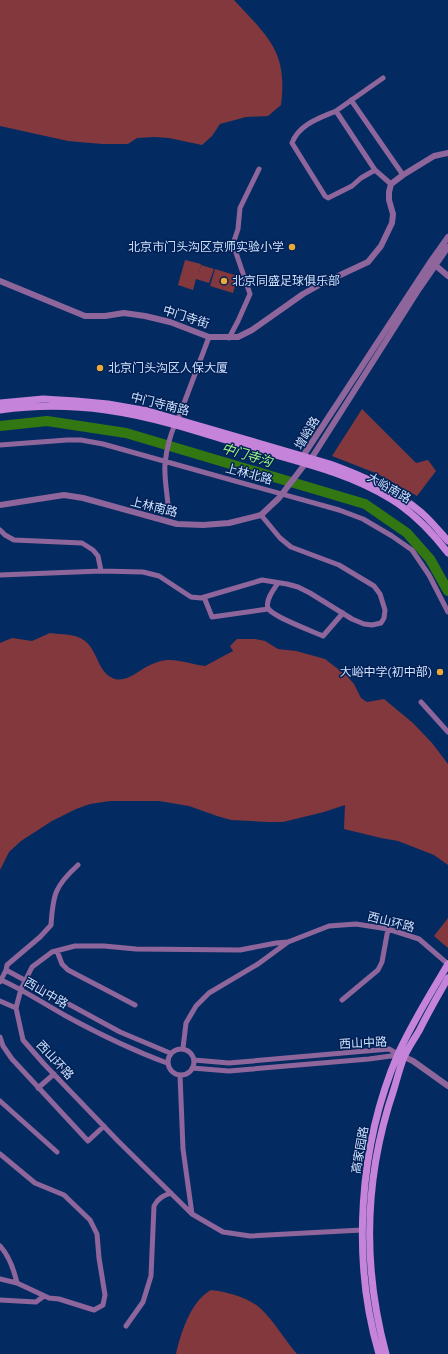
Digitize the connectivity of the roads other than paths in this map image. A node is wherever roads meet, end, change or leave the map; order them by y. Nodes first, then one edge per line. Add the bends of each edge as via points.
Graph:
1 (383, 78) dead end
2 (351, 100) junction
3 (336, 111) junction
4 (448, 153) edge
5 (259, 169) dead end
6 (374, 170) junction
7 (403, 175) junction
8 (391, 184) junction
9 (448, 237) edge
10 (448, 247) edge
11 (436, 265) junction
12 (448, 276) edge
13 (0, 281) edge
14 (209, 337) junction
15 (229, 338) junction
16 (0, 403) edge
17 (0, 410) edge
18 (176, 423) junction
19 (0, 445) edge
20 (311, 459) junction
21 (304, 460) junction
22 (166, 462) junction
23 (284, 493) junction
24 (0, 505) edge
25 (168, 505) dead end
26 (261, 515) junction
27 (0, 530) edge
28 (448, 541) edge
29 (448, 553) edge
30 (101, 572) junction
31 (0, 575) edge
32 (278, 583) junction
33 (204, 597) junction
34 (268, 609) junction
35 (448, 612) edge
36 (343, 613) junction
37 (421, 702) dead end
38 (448, 732) edge
39 (78, 864) dead end
40 (388, 929) junction
41 (288, 942) junction
42 (57, 951) junction
43 (448, 964) edge
44 (6, 970) junction
45 (448, 978) edge
46 (25, 980) junction
47 (1, 981) edge
48 (21, 989) junction
49 (342, 1000) dead end
50 (0, 1001) edge
51 (135, 1005) dead end
52 (16, 1008) junction
53 (0, 1037) edge
54 (183, 1048) junction
55 (170, 1053) junction
56 (401, 1056) junction
57 (194, 1060) junction
58 (167, 1063) junction
59 (192, 1068) junction
60 (54, 1074) junction
61 (180, 1075) junction
62 (448, 1086) edge
63 (38, 1088) junction
64 (0, 1102) edge
65 (104, 1126) junction
66 (57, 1152) dead end
67 (0, 1154) edge
68 (170, 1193) junction
69 (192, 1214) junction
70 (362, 1230) junction
71 (0, 1246) edge
72 (0, 1279) edge
73 (17, 1283) junction
74 (44, 1296) junction
75 (0, 1300) edge
76 (126, 1326) dead end
77 (379, 1354) edge
78 (386, 1354) edge

1 - 2 street
2 - 3 street
2 - 7 street
3 - 6 street
3 - 6 street via 303,127 292,143 325,196 328,198 352,186
4 - 7 street via 434,156
5 - 15 street via 240,208 238,229 233,244 250,294
6 - 8 street
7 - 8 street
8 - 15 street, 中门寺街 via 389,200 393,214 392,223 381,246 368,262 302,294 252,330 238,337
9 - 21 street, 增峪路
10 - 11 street, 增峪路
11 - 12 street
11 - 20 street, 增峪路
13 - 14 street, 中门寺街 via 85,316 124,313 145,316 170,322
14 - 15 street, 中门寺街
14 - 18 street
16 - 18 main road, 中门寺南路 via 44,399 108,404 135,408
17 - 18 main road, 中门寺南路 via 39,406 90,408
18 - 21 main road, 中门寺南路
18 - 22 street
19 - 22 street, 上林北路 via 81,440
20 - 21 main road, 中门寺南路
20 - 28 main road, 大峪南路 via 356,474 388,489 423,514
21 - 23 street, 上林南路 via 298,474
21 - 29 main road, 大峪南路 via 393,500 421,522
22 - 23 street, 上林北路
22 - 25 street
23 - 26 street, 上林南路
23 - 35 street, 上林北路 via 362,519 412,550 429,575
24 - 26 street, 上林南路 via 64,495 177,524 229,523
26 - 36 street via 291,547 339,565 374,586 380,594 385,610 381,623 372,625 364,624
27 - 30 street via 14,540 82,543 98,556
30 - 31 street
30 - 33 street via 143,572 159,576 191,597
32 - 33 street via 262,580
32 - 34 street via 269,596
32 - 36 street via 310,593
33 - 34 street via 212,617
34 - 36 street via 277,616 323,636
37 - 38 street
39 - 44 street via 58,887 52,905 51,925 7,965
40 - 41 street, 西山环路 via 356,924 329,926
40 - 43 street, 西山环路 via 419,940
40 - 49 street via 378,970
41 - 42 street, 西山环路 via 240,950 136,950 75,946
41 - 54 street via 258,964 209,993 196,1006 186,1023
42 - 46 street, 西山环路 via 32,967
42 - 51 street via 62,964 68,970
43 - 56 main road, 高家园路 via 424,1005
44 - 46 street, 西山中路
44 - 47 street
45 - 56 main road, 高家园路
46 - 48 street, 西山环路
46 - 55 street, 西山中路 via 120,1032
47 - 48 street, 西山中路
48 - 52 street, 西山环路
48 - 58 street, 西山中路 via 119,1043
50 - 52 street
52 - 60 street, 西山环路 via 23,1040
53 - 63 street via 2,1046 12,1060
54 - 55 street
54 - 57 street via 190,1052
55 - 58 street
56 - 57 street, 西山中路 via 389,1049 229,1063
56 - 59 street, 西山中路 via 229,1071
56 - 62 street via 413,1061
56 - 70 main road, 高家园路 via 380,1108 370,1149 364,1189
56 - 78 main road, 高家园路 via 381,1135 370,1202 370,1252 375,1305
57 - 59 street
58 - 61 street via 173,1073
59 - 61 street via 188,1073
60 - 63 street
60 - 65 street, 西山环路
61 - 69 street via 183,1149
63 - 65 street via 88,1141
64 - 66 street
65 - 68 street, 西山环路
67 - 74 street via 35,1183 64,1195 90,1220 97,1234 105,1295 103,1304 94,1310
68 - 69 street, 西山环路
68 - 76 street via 156,1200 154,1206 151,1276 143,1302
69 - 70 street, 西山环路 via 223,1232 250,1236
70 - 77 main road, 高家园路 via 364,1278
71 - 73 street via 14,1271
72 - 73 street
73 - 74 street
74 - 75 street via 36,1302

